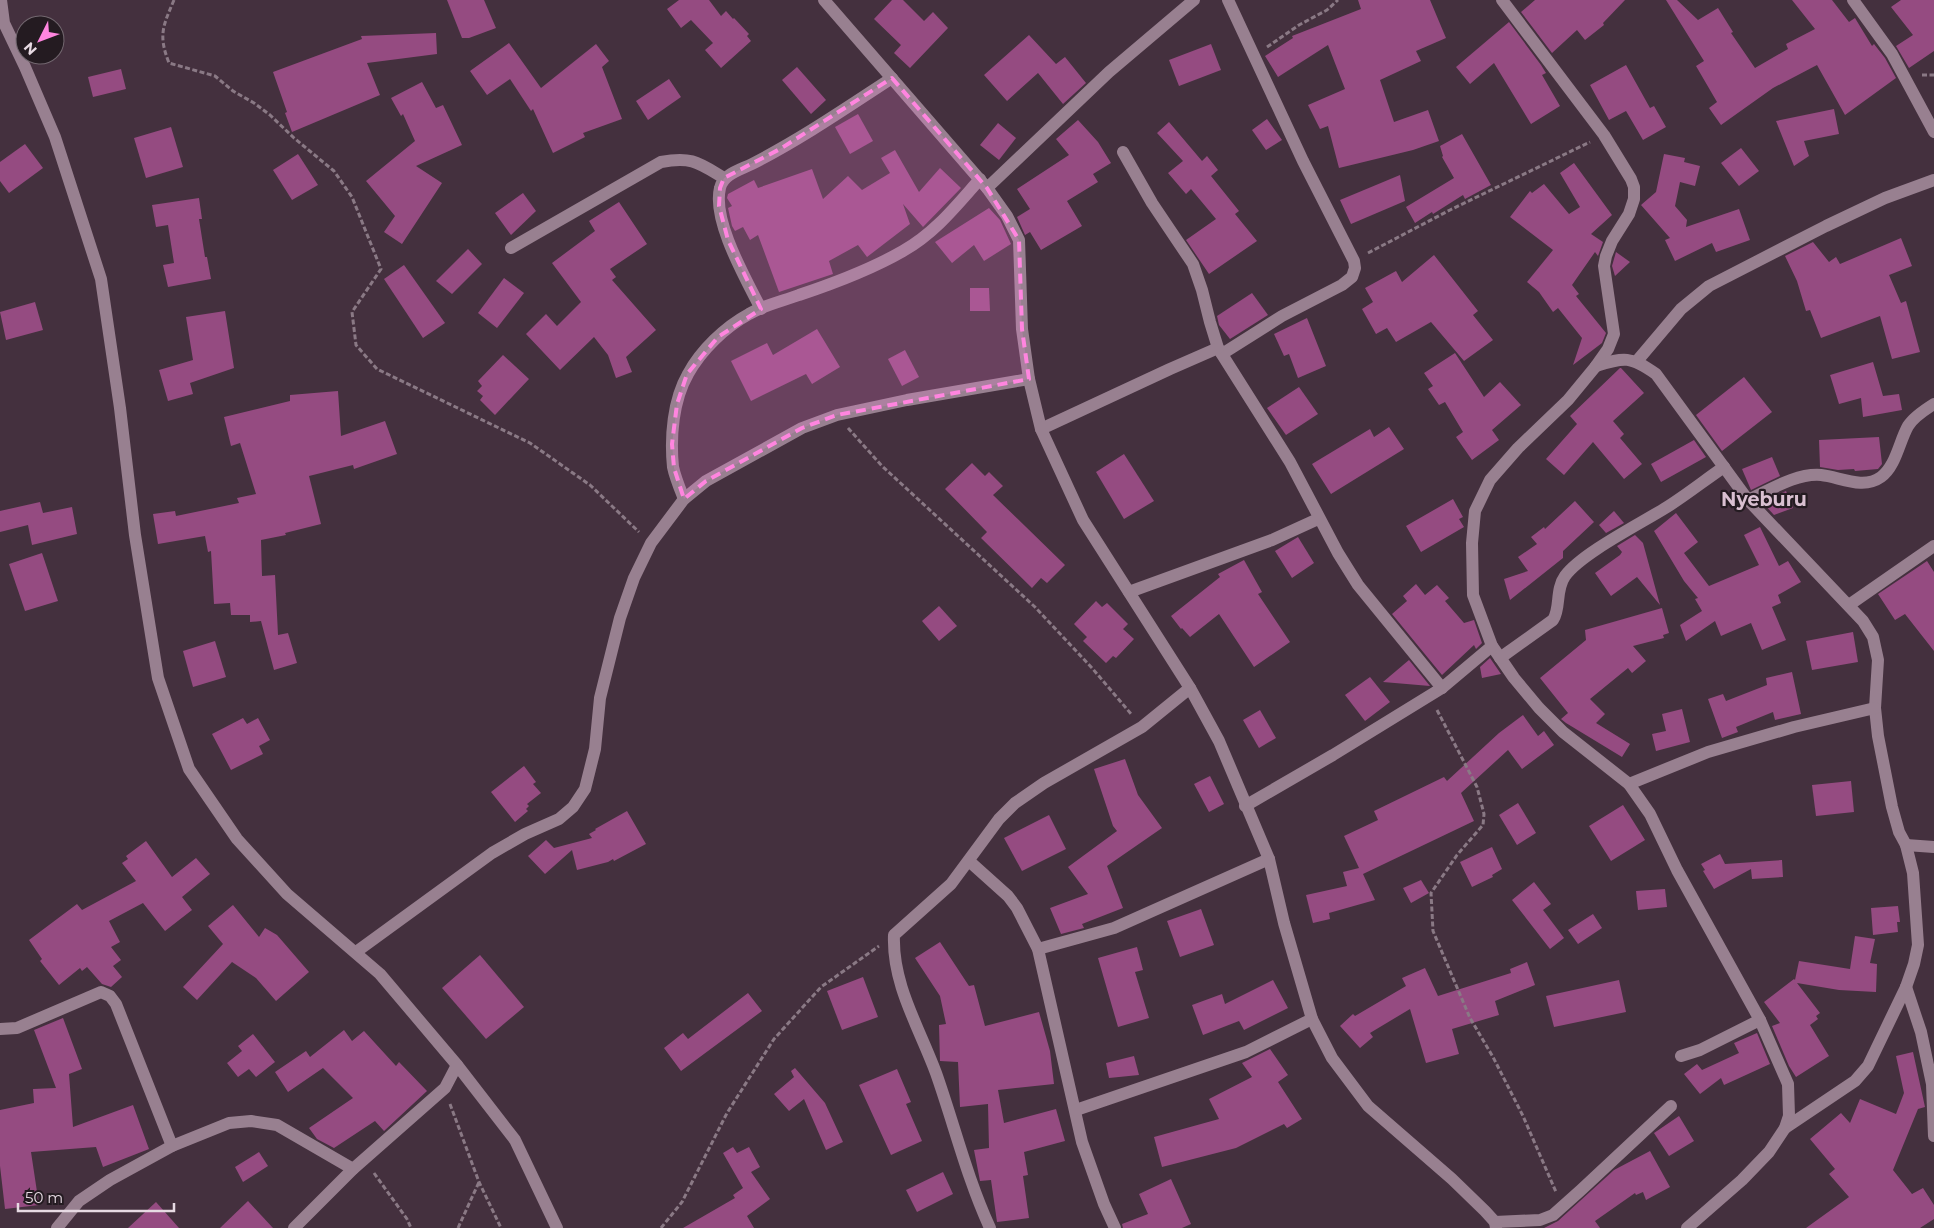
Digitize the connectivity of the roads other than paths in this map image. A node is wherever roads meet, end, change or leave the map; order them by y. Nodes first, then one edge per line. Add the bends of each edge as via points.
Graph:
1 (1, 0) edge
2 (824, 0) edge
3 (1194, 0) edge
4 (1228, 0) edge
5 (1502, 0) edge
6 (1853, 0) edge
7 (892, 78) junction
8 (1934, 132) edge
9 (1123, 152) dead end
10 (724, 178) junction
11 (1934, 180) edge
12 (984, 183) junction
13 (511, 248) dead end
14 (760, 309) junction
15 (1220, 351) junction
16 (1637, 361) junction
17 (1596, 366) junction
18 (1029, 379) junction
19 (1934, 404) edge
20 (1041, 429) junction
21 (1724, 467) junction
22 (684, 499) junction
23 (1748, 500) junction
24 (1318, 519) junction
25 (1934, 546) edge
26 (1129, 592) junction
27 (1849, 605) junction
28 (1492, 646) junction
29 (1500, 658) junction
30 (1190, 688) junction
31 (1442, 688) junction
32 (1875, 708) junction
33 (1629, 784) junction
34 (1245, 806) junction
35 (1906, 844) junction
36 (1934, 847) edge
37 (1269, 859) junction
38 (970, 861) junction
39 (1038, 949) junction
40 (356, 952) junction
41 (1906, 987) junction
42 (1312, 1019) junction
43 (1760, 1020) junction
44 (0, 1029) edge
45 (1681, 1056) dead end
46 (457, 1065) junction
47 (1671, 1106) dead end
48 (1076, 1110) junction
49 (1785, 1128) junction
50 (1934, 1136) edge
51 (172, 1146) junction
52 (353, 1169) junction
53 (1495, 1225) edge
54 (57, 1228) edge
55 (294, 1228) edge
56 (557, 1228) edge
57 (990, 1228) edge
58 (1115, 1228) edge
59 (1687, 1228) edge

1 - 40 street via 4,23 55,137 101,279 135,535 158,678 189,769 243,846 287,894
2 - 7 street
3 - 12 street
4 - 15 street via 1355,268 1352,277 1342,285
5 - 17 street via 1604,135 1634,187 1629,214 1606,256 1604,266 1614,334
6 - 8 street via 1904,73
7 - 10 street via 780,149
7 - 12 street
9 - 15 street via 1193,264
10 - 13 street via 695,160 662,162
10 - 14 street via 719,206 728,240
11 - 16 street via 1834,222 1709,286 1681,309
12 - 14 street via 922,240 851,276
12 - 18 street via 1019,240 1022,330
14 - 22 street via 718,337 687,374 677,404 672,444 674,468
15 - 20 street via 1170,369
15 - 24 street via 1290,462
16 - 17 street via 1619,359
16 - 21 street via 1656,374
17 - 28 street via 1568,400 1490,480 1474,511 1472,596
18 - 20 street
18 - 22 street via 837,415 802,428 706,481
19 - 23 street via 1909,424 1890,466 1881,477 1870,482 1819,475 1795,479
20 - 26 street via 1084,520
21 - 23 street
21 - 29 street via 1581,562 1564,577 1553,620
22 - 40 street via 651,543 634,578 620,618 600,698 595,749 585,789 573,807 559,819 492,853
23 - 27 street
24 - 26 street via 1272,540
24 - 31 street via 1358,585
25 - 27 street
26 - 30 street
27 - 32 street via 1873,637 1878,660
28 - 29 street
28 - 31 street
29 - 33 street via 1539,708 1563,732
30 - 34 street via 1219,741
30 - 38 street via 1142,727 1044,782 1015,803
31 - 34 street
32 - 33 street via 1708,752
32 - 35 street via 1890,798 1899,832
33 - 43 street via 1650,814
34 - 37 street
35 - 36 street
35 - 41 street via 1913,873 1918,945
37 - 39 street via 1114,928
37 - 42 street
38 - 39 street via 1013,902
38 - 57 street via 951,884 894,935 894,953 899,981 936,1072
39 - 48 street
40 - 46 street via 380,974
41 - 49 street via 1868,1066 1855,1081
41 - 50 street via 1921,1032 1932,1084
42 - 48 street via 1246,1052
42 - 53 street via 1332,1058 1368,1106 1452,1179
43 - 45 street
43 - 49 street via 1788,1084 1789,1116
44 - 51 street via 17,1028 101,992 106,993 116,1004
46 - 52 street via 445,1088
46 - 56 street via 515,1140
47 - 53 street via 1552,1214 1540,1220
48 - 58 street via 1090,1168
49 - 59 street via 1769,1152 1742,1180
51 - 52 street via 229,1123 252,1121 277,1125
51 - 54 street via 79,1201
52 - 55 street

